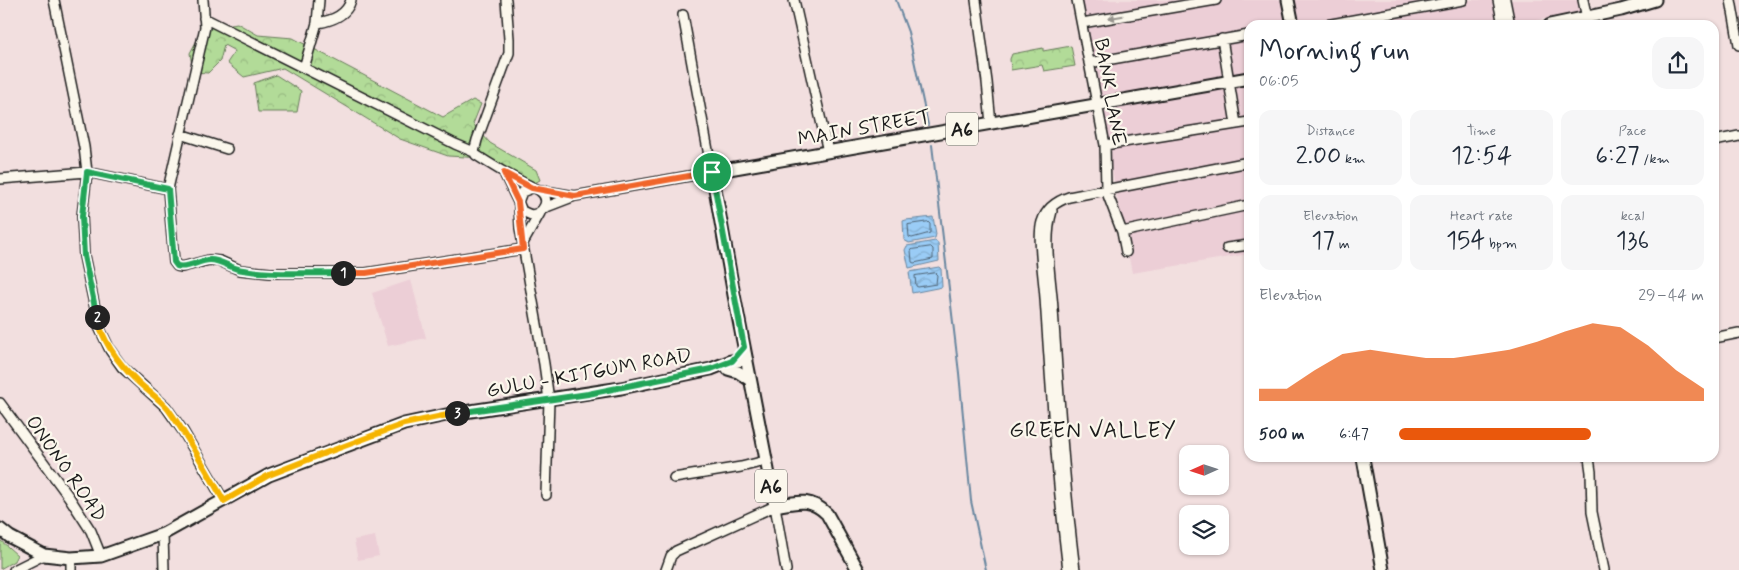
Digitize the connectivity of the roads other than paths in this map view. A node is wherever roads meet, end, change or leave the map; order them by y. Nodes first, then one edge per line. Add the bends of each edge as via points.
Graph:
1 (54, 0) edge
2 (203, 0) edge
3 (319, 0) edge
4 (351, 0) edge
5 (506, 0) edge
6 (794, 0) edge
7 (976, 0) edge
8 (1077, 0) edge
9 (1216, 0) edge
10 (1288, 0) edge
11 (1463, 0) edge
12 (1498, 0) edge
13 (1505, 0) edge
14 (1583, 0) edge
15 (1655, 0) edge
16 (1730, 0) edge
17 (683, 15) dead end
18 (204, 18) junction
19 (1588, 18) junction
20 (1292, 20) edge
21 (1353, 20) edge
22 (1502, 20) edge
23 (1509, 20) edge
24 (1577, 20) edge
25 (317, 23) junction
26 (1082, 23) junction
27 (1244, 36) edge
28 (1222, 39) junction
29 (1739, 45) edge
30 (1089, 64) junction
31 (304, 68) junction
32 (1244, 79) edge
33 (1229, 81) junction
34 (1097, 104) junction
35 (1244, 123) edge
36 (991, 124) junction
37 (1236, 124) junction
38 (180, 134) junction
39 (1739, 136) edge
40 (1719, 140) edge
41 (1105, 145) junction
42 (228, 149) dead end
43 (474, 152) junction
44 (828, 152) junction
45 (1244, 163) edge
46 (87, 172) junction
47 (712, 172) junction
48 (504, 173) junction
49 (0, 178) edge
50 (168, 189) junction
51 (535, 189) junction
52 (1106, 190) junction
53 (575, 196) junction
54 (519, 205) junction
55 (1244, 206) edge
56 (542, 210) junction
57 (1122, 232) junction
58 (1244, 245) edge
59 (523, 246) junction
60 (1226, 248) dead end
61 (1126, 252) dead end
62 (1739, 333) edge
63 (1719, 337) edge
64 (744, 347) junction
65 (747, 363) junction
66 (730, 365) junction
67 (750, 380) junction
68 (549, 400) junction
69 (0, 403) edge
70 (766, 461) junction
71 (1364, 462) edge
72 (1590, 462) edge
73 (674, 478) dead end
74 (1062, 480) junction
75 (546, 495) dead end
76 (224, 501) junction
77 (775, 506) junction
78 (0, 529) edge
79 (163, 534) junction
80 (44, 555) junction
81 (101, 556) junction
82 (71, 558) junction
83 (14, 570) edge
84 (71, 570) edge
85 (164, 570) edge
86 (666, 570) edge
87 (786, 570) edge
88 (858, 570) edge
89 (1068, 570) edge
90 (1075, 570) edge
91 (1383, 570) edge
92 (1604, 570) edge

1 - 46 street
2 - 18 street
3 - 25 street
4 - 25 street via 341,15
5 - 43 street via 509,53
6 - 44 street
7 - 36 street
8 - 26 street, BANK LANE
9 -> 26 street
10 - 20 main road
11 - 21 street
12 - 22 street
13 - 23 street
14 - 19 street
15 - 19 main road
16 - 29 street
17 - 47 street
18 - 31 street
18 - 38 street via 205,27
19 - 24 main road
25 - 31 street
26 - 30 street, BANK LANE
27 - 28 street
28 - 30 street
28 - 33 street
30 - 34 street, BANK LANE
31 - 43 street
32 - 33 main road, MAIN STREET / A6
33 - 34 main road, MAIN STREET / A6
33 - 37 street
34 - 36 main road, MAIN STREET / A6
34 - 41 street, BANK LANE
35 - 37 street
36 - 44 main road, MAIN STREET / A6
37 - 41 street
38 - 42 street
38 - 50 street
39 - 40 street
41 - 52 street, BANK LANE
43 - 48 street
44 - 47 main road, MAIN STREET / A6
45 - 52 street
46 - 49 street
46 - 50 street
46 - 76 street via 82,216 84,256 99,327 122,367 166,407
47 - 53 street, MAIN STREET
47 - 64 main road, A6
48 - 51 street
48 - 54 street
50 - 59 street via 174,262 182,268 209,260 240,270 270,274 366,273
51 - 53 street
51 - 54 street via 522,192
51 - 56 street via 544,196
52 - 57 street, BANK LANE
52 - 74 street via 1068,197 1055,203 1049,223
53 - 56 street
54 - 56 street via 526,214 536,215
54 - 59 street
55 - 57 street
56 - 59 street
57 - 61 street, BANK LANE
58 - 60 street
59 - 68 street
62 - 63 street
64 - 65 main road, A6
64 - 66 main road
65 - 66 main road, GULU - KITGUM ROAD
65 - 67 main road, A6
66 - 67 main road
66 - 68 main road, GULU - KITGUM ROAD
67 - 70 main road, A6
68 - 75 street
68 - 76 main road, GULU - KITGUM ROAD via 404,424 269,475
69 - 81 street, ONONO ROAD via 91,531
70 - 73 street
70 - 77 main road, A6
71 - 91 main road
72 - 92 street via 1592,512
74 - 89 street via 1062,525
74 - 90 street
76 - 79 main road, GULU - KITGUM ROAD
77 - 86 street via 676,551
77 - 87 street
77 - 88 main road, A6 via 804,502 820,507
78 - 80 main road, GULU - KITGUM ROAD
79 - 81 main road, GULU - KITGUM ROAD
79 - 85 street
80 - 82 main road, GULU - KITGUM ROAD
80 - 83 street
81 - 82 main road, GULU - KITGUM ROAD
82 - 84 street

